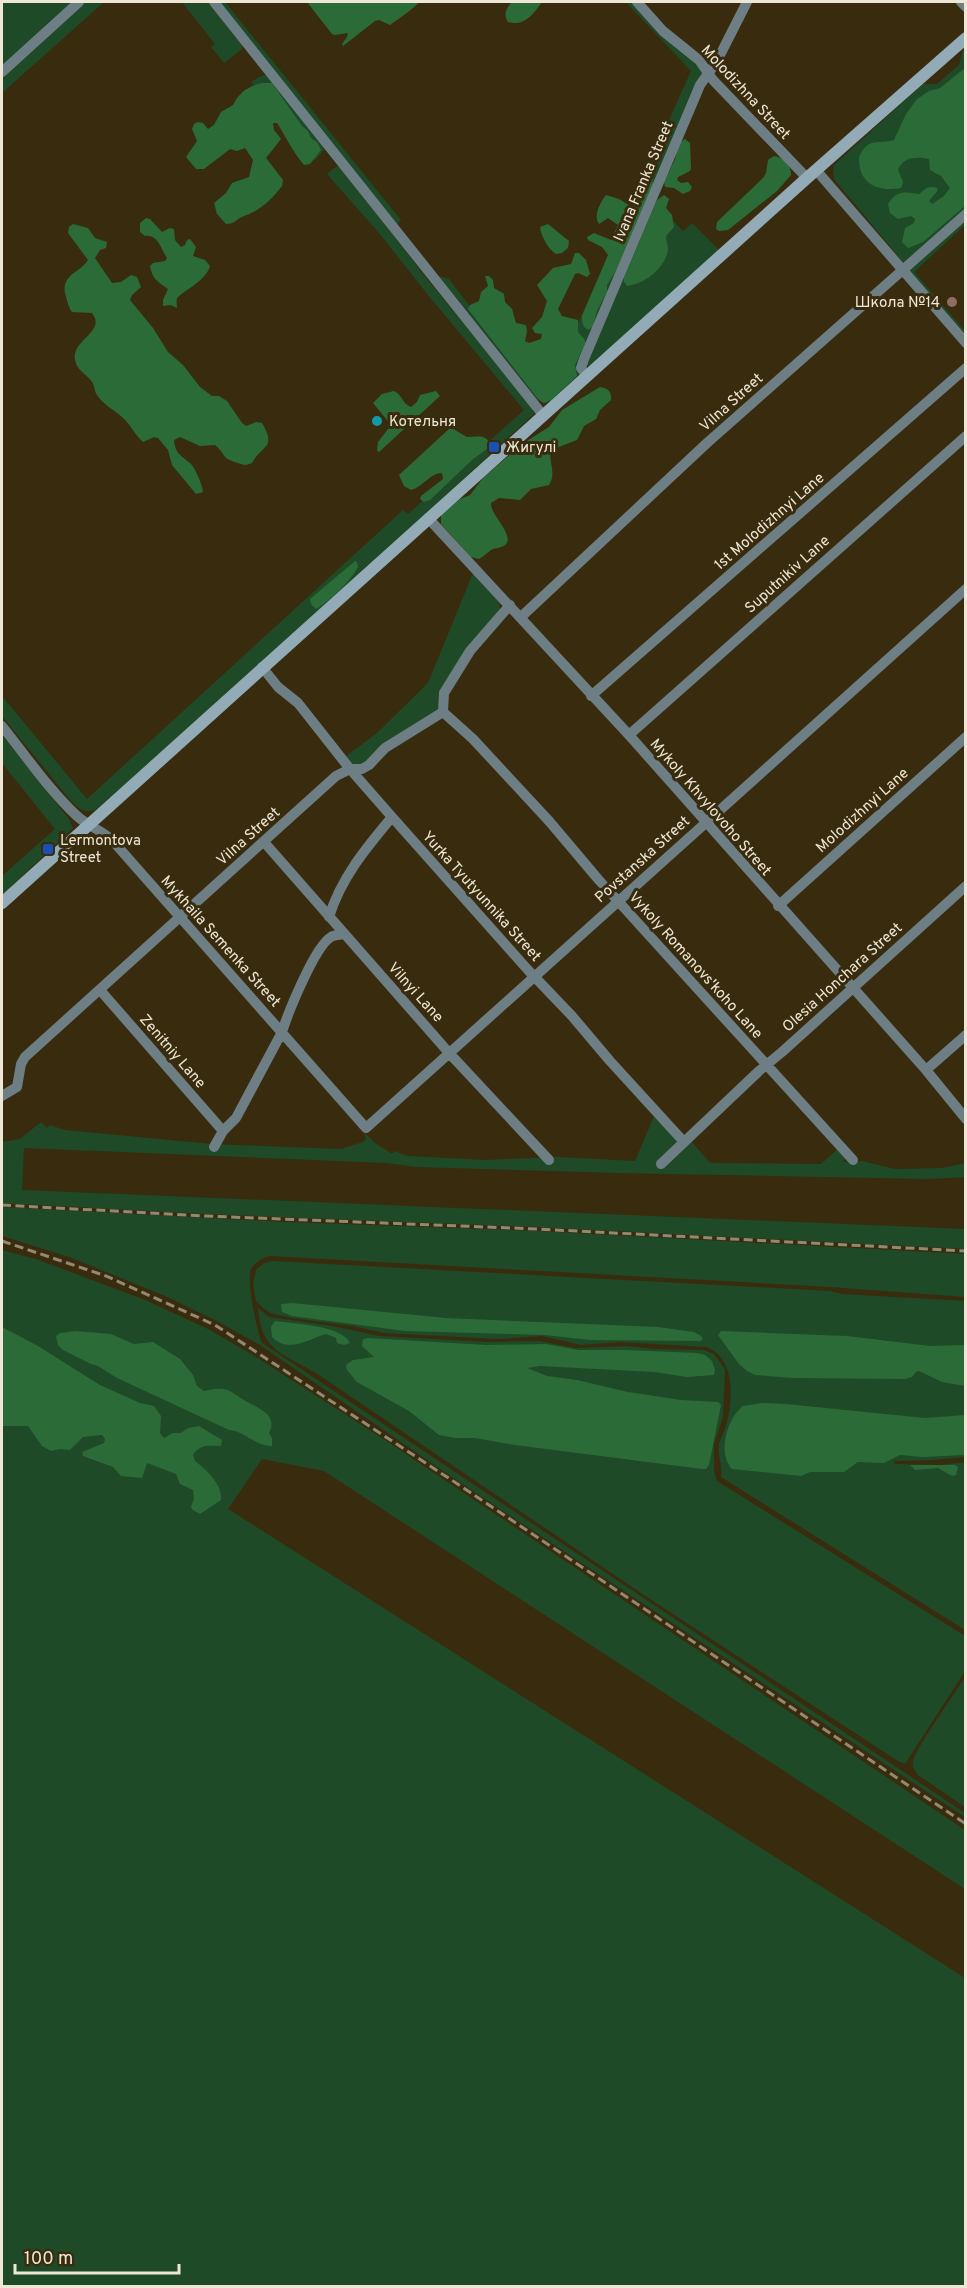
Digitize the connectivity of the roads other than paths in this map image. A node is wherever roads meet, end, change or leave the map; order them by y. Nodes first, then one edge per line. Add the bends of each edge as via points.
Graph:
1 (79, 2) edge
2 (214, 2) edge
3 (637, 2) edge
4 (747, 2) edge
5 (961, 2) edge
6 (966, 7) edge
7 (966, 38) edge
8 (2, 72) edge
9 (709, 74) junction
10 (812, 174) junction
11 (966, 214) edge
12 (902, 270) junction
13 (966, 343) edge
14 (966, 368) edge
15 (587, 376) junction
16 (543, 415) junction
17 (966, 436) edge
18 (428, 518) junction
19 (966, 590) edge
20 (510, 605) junction
21 (521, 617) junction
22 (262, 668) junction
23 (591, 696) junction
24 (443, 712) junction
25 (2, 726) edge
26 (629, 735) junction
27 (966, 737) edge
28 (350, 769) junction
29 (392, 818) junction
30 (705, 824) junction
31 (88, 825) junction
32 (264, 842) junction
33 (966, 886) edge
34 (618, 901) junction
35 (2, 903) edge
36 (778, 906) junction
37 (329, 917) junction
38 (179, 918) junction
39 (344, 934) junction
40 (534, 976) junction
41 (852, 988) junction
42 (100, 990) junction
43 (282, 1032) junction
44 (966, 1035) edge
45 (450, 1054) junction
46 (766, 1065) junction
47 (926, 1070) junction
48 (2, 1096) edge
49 (966, 1119) edge
50 (366, 1128) joint
51 (223, 1131) junction
52 (684, 1142) junction
53 (214, 1147) dead end
54 (549, 1160) dead end
55 (853, 1160) dead end
56 (661, 1164) dead end

1 - 8 street
2 - 16 street
3 - 9 street, Molodizhna Street
4 - 9 street, Ivana Franka Street
5 - 6 street
7 - 10 street
9 - 10 street, Molodizhna Street
9 - 15 street, Ivana Franka Street via 698,91 584,359 581,368
10 - 12 street, Molodizhna Street
10 - 15 street
11 - 12 street, Vilna Street
12 - 13 street, Molodizhna Street
12 - 21 street, Vilna Street via 707,443
14 - 23 street, 1st Molodizhnyi Lane
15 - 16 street
16 - 18 street
17 - 26 street, Suputnikiv Lane
18 - 20 street, Mykoly Khvylovoho Street
18 - 22 street
19 - 30 street, Povstanska Street
20 - 21 street, Mykoly Khvylovoho Street
20 - 24 street via 470,651 444,693
21 - 23 street, Mykoly Khvylovoho Street
22 - 28 street, Yurka Tyutyunnika Street via 298,703
22 - 31 street
23 - 26 street, Mykoly Khvylovoho Street
24 - 28 street, Vilna Street via 385,748 369,765
24 - 34 street, Vykoly Romanovs'koho Lane via 481,747
25 - 31 street, Mykhaila Semenka Street via 67,806
26 - 30 street, Mykoly Khvylovoho Street
27 - 36 street, Molodizhnyi Lane
28 - 29 street, Yurka Tyutyunnika Street
28 - 32 street, Vilna Street via 336,776
29 - 37 street via 351,870
29 - 40 street, Yurka Tyutyunnika Street
30 - 34 street, Povstanska Street
30 - 36 street, Mykoly Khvylovoho Street
31 - 35 street
31 - 38 street, Mykhaila Semenka Street via 112,840
32 - 37 street, Vilnyi Lane
32 - 38 street, Vilna Street
33 - 41 street, Olesia Honchara Street
34 - 40 street, Povstanska Street
34 - 46 street, Vykoly Romanovs'koho Lane
36 - 41 street, Mykoly Khvylovoho Street
37 - 39 street, Vilnyi Lane
38 - 42 street, Vilna Street
38 - 43 street, Mykhaila Semenka Street
39 - 43 street via 330,937 322,945
39 - 45 street, Vilnyi Lane
40 - 45 street, Povstanska Street
40 - 52 street, Yurka Tyutyunnika Street
41 - 46 street, Olesia Honchara Street
41 - 47 street, Mykoly Khvylovoho Street
42 - 48 street, Vilna Street via 25,1057 17,1087
42 - 51 street, Zenitniy Lane
43 - 50 street, Mykhaila Semenka Street
43 - 51 street via 237,1118
44 - 47 street
45 - 50 street, Povstanska Street
45 - 54 street, Vilnyi Lane
46 - 52 street, Olesia Honchara Street
46 - 55 street, Vykoly Romanovs'koho Lane
47 - 49 street, Mykoly Khvylovoho Street
51 - 53 street
52 - 56 street, Olesia Honchara Street

